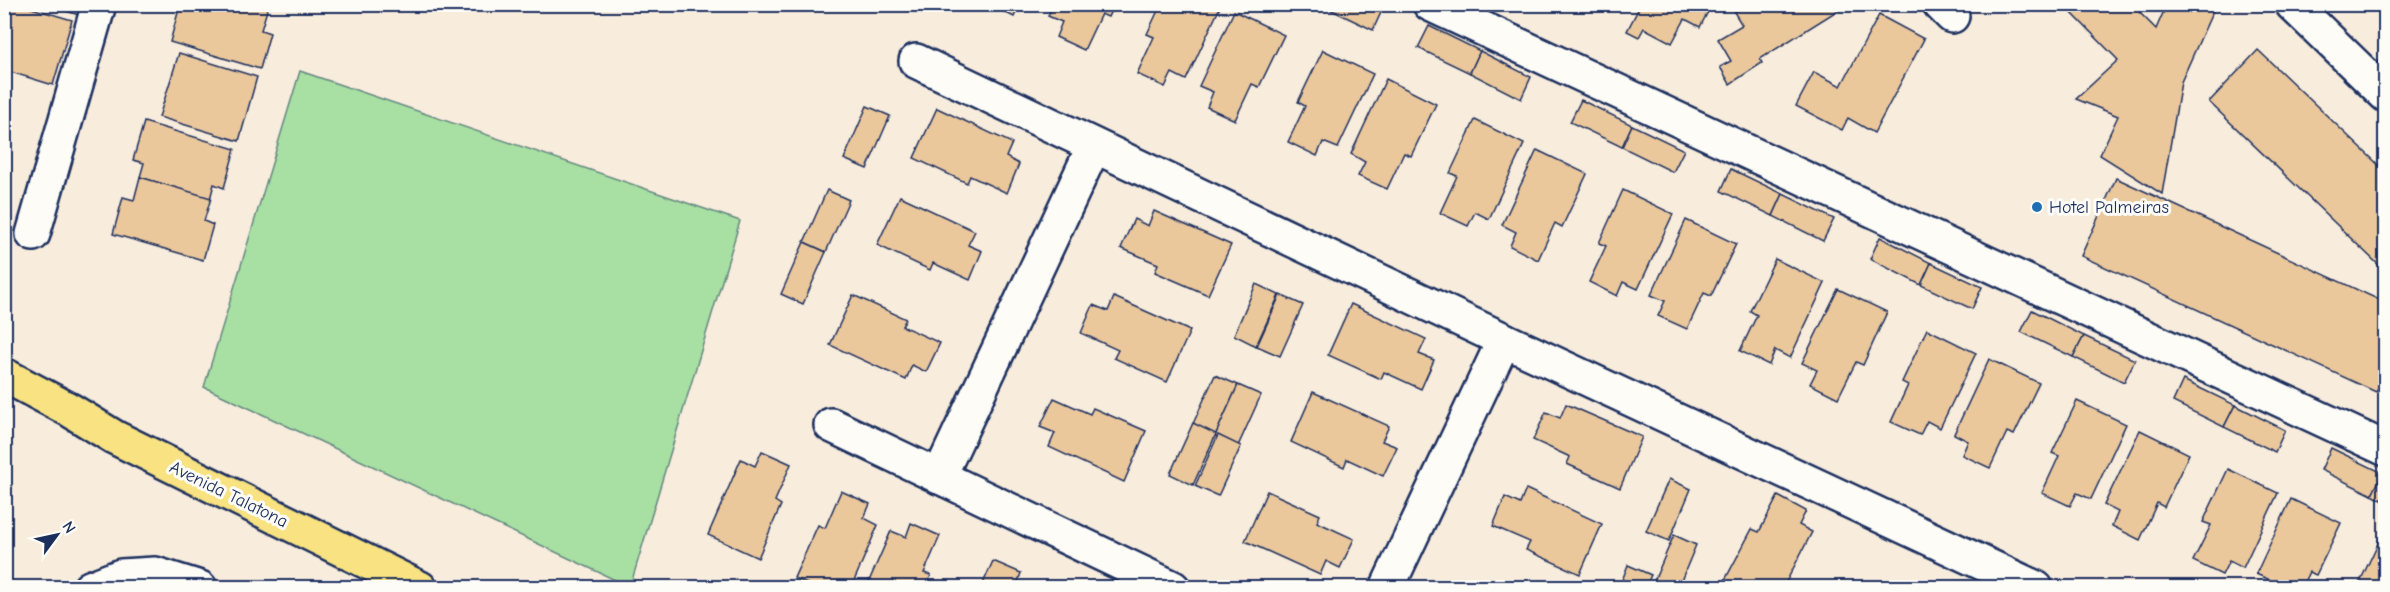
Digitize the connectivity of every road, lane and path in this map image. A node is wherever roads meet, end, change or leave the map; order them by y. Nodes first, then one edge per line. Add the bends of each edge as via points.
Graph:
1 (99, 4) edge
2 (1430, 4) edge
3 (2292, 4) edge
4 (916, 61) dead end
5 (2385, 95) edge
6 (1094, 146) junction
7 (33, 234) dead end
8 (1504, 340) junction
9 (4, 375) edge
10 (4, 402) edge
11 (831, 425) dead end
12 (114, 437) junction
13 (2385, 449) edge
14 (939, 477) junction
15 (344, 551) junction
16 (90, 588) edge
17 (200, 588) edge
18 (395, 588) edge
19 (420, 588) edge
20 (1173, 588) edge
21 (1387, 588) edge
22 (2036, 588) edge

1 - 7 street
2 - 13 street
3 - 5 street
4 - 6 street
6 - 8 street
6 - 14 street
8 - 21 street
8 - 22 street
9 - 12 main road
10 - 12 main road via 63,428
11 - 14 street
12 - 15 main road, Avenida Talatona
14 - 20 street
15 - 18 main road
15 - 19 main road
16 - 17 street via 121,576 155,574

